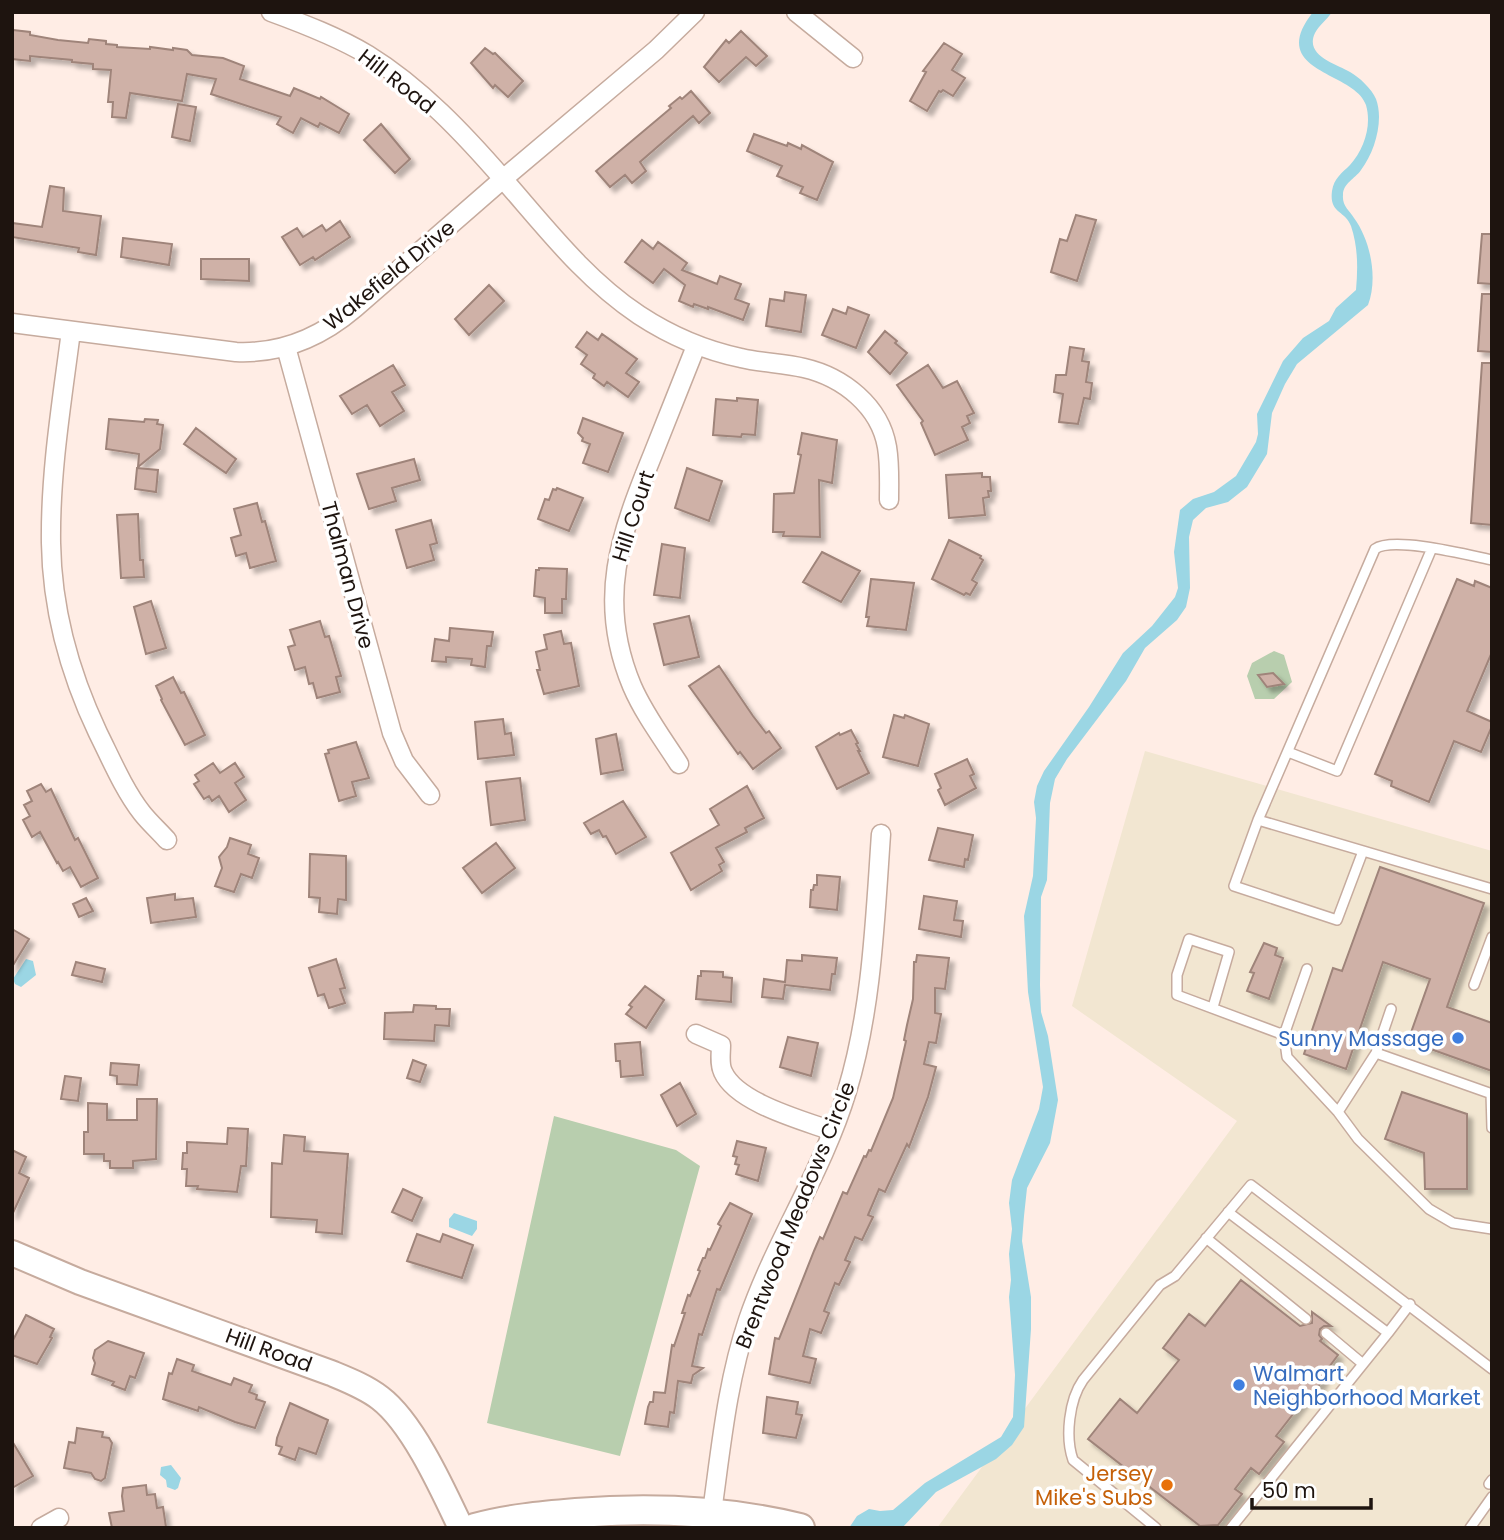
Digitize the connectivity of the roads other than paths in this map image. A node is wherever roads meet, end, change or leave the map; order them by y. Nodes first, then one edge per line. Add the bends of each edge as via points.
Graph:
1 (271, 12) edge
2 (695, 12) edge
3 (796, 12) edge
4 (853, 58) dead end
5 (503, 179) junction
6 (12, 323) edge
7 (71, 331) junction
8 (696, 346) junction
9 (286, 347) junction
10 (889, 500) dead end
11 (1432, 548) junction
12 (1492, 560) edge
13 (1288, 752) junction
14 (679, 764) dead end
15 (430, 795) dead end
16 (1258, 820) junction
17 (881, 834) dead end
18 (167, 840) dead end
19 (1363, 851) junction
20 (1492, 889) edge
21 (1492, 937) edge
22 (1307, 969) dead end
23 (1474, 985) dead end
24 (1213, 1007) junction
25 (1391, 1009) dead end
26 (696, 1034) dead end
27 (1284, 1035) junction
28 (1376, 1053) junction
29 (1491, 1093) edge
30 (1338, 1112) junction
31 (1492, 1128) edge
32 (832, 1131) junction
33 (1228, 1212) junction
34 (1492, 1229) edge
35 (1206, 1238) junction
36 (13, 1256) edge
37 (1410, 1304) junction
38 (1306, 1319) dead end
39 (1326, 1333) dead end
40 (1388, 1333) junction
41 (1363, 1364) junction
42 (1492, 1369) edge
43 (1492, 1497) edge
44 (712, 1512) junction
45 (59, 1518) dead end
46 (585, 1520) edge
47 (41, 1528) edge
48 (461, 1528) edge
49 (475, 1528) edge
50 (800, 1528) edge
51 (1156, 1528) edge
52 (1231, 1528) edge
53 (1470, 1528) edge

1 - 5 street, Hill Road via 328,34 387,68
2 - 5 street, Wakefield Drive
3 - 4 street
5 - 8 street via 608,293
5 - 9 street, Wakefield Drive via 344,317
6 - 7 street, Wakefield Drive
7 - 9 street, Wakefield Drive via 236,352
7 - 18 street via 51,522 52,572 61,627 75,678 106,749 135,803
8 - 10 street via 813,370 851,390 885,437
8 - 14 street, Hill Court via 629,515 617,555 615,582 617,630 627,673
9 - 15 street, Thalman Drive via 392,733 404,761
11 - 12 lane
11 - 13 lane via 1387,544 1375,549
11 - 13 lane via 1337,771
13 - 16 lane
16 - 19 lane
16 - 19 lane via 1234,886 1337,920
17 - 32 street, Brentwood Meadows Circle via 865,1009 853,1069
19 - 20 lane
21 - 23 lane
22 - 27 lane
24 - 24 lane via 1177,995 1177,975 1189,939 1229,952
24 - 27 lane
25 - 28 lane
26 - 32 street via 721,1045 724,1074 740,1092
27 - 30 lane via 1287,1057
28 - 29 lane
28 - 30 lane
29 - 31 lane
30 - 34 lane via 1358,1139 1429,1209 1453,1223
32 - 44 street, Brentwood Meadows Circle via 749,1318 732,1380
33 - 35 lane
33 - 37 lane via 1251,1185
33 - 40 lane
35 - 38 lane
35 - 51 lane via 1175,1276 1160,1285 1083,1380 1072,1405 1073,1460
36 - 48 street, Hill Road via 370,1391 410,1433
37 - 40 lane
37 - 42 lane
39 - 41 lane
40 - 41 lane
41 - 52 lane
43 - 53 lane
44 - 46 main road via 677,1510
44 - 50 main road
45 - 47 street
46 - 49 main road via 507,1520

